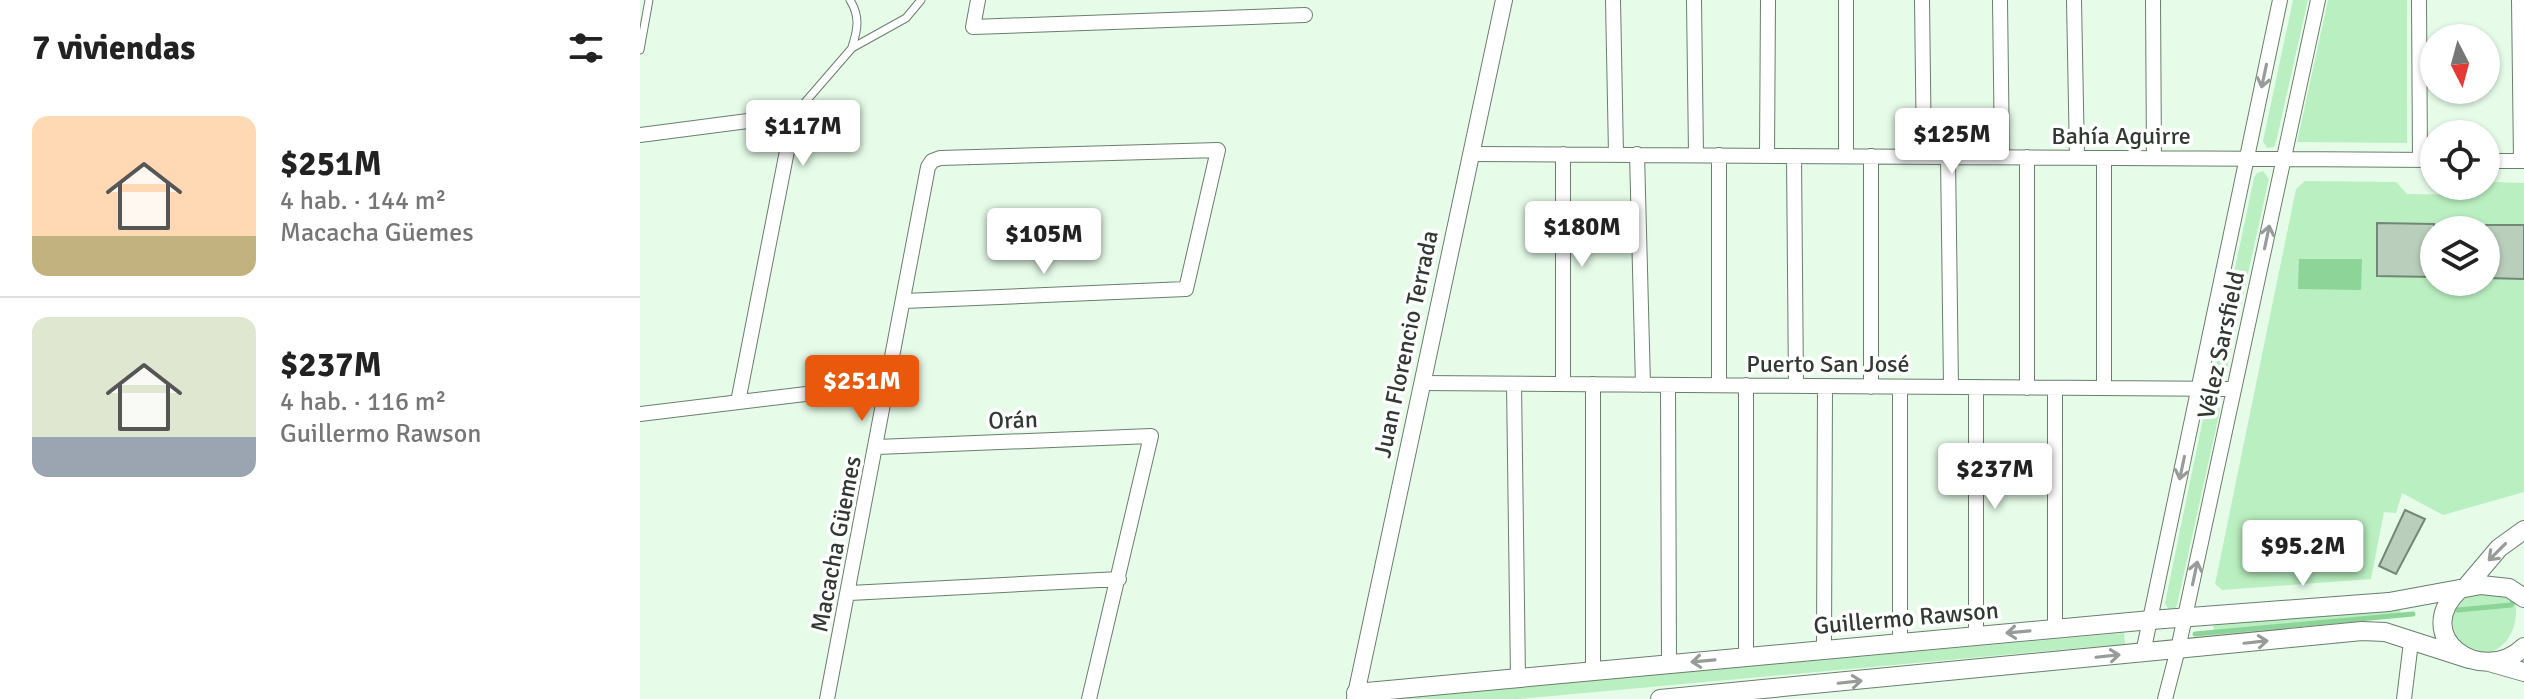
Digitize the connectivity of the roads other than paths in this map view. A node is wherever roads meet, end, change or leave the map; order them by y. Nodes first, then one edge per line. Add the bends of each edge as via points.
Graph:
1 (649, 0) edge
2 (850, 0) edge
3 (921, 0) edge
4 (978, 0) edge
5 (1504, 0) edge
6 (1613, 0) edge
7 (1694, 0) edge
8 (1768, 0) edge
9 (1846, 0) edge
10 (1922, 0) edge
11 (2000, 0) edge
12 (2074, 0) edge
13 (2153, 0) edge
14 (2280, 0) edge
15 (2318, 0) edge
16 (2419, 0) edge
17 (2519, 0) edge
18 (1305, 15) dead end
19 (852, 48) junction
20 (640, 50) edge
21 (794, 115) junction
22 (2425, 120) edge
23 (640, 135) edge
24 (1471, 154) junction
25 (1563, 154) junction
26 (1616, 154) junction
27 (1637, 154) junction
28 (1696, 155) junction
29 (1719, 155) junction
30 (1767, 155) junction
31 (1794, 156) junction
32 (1846, 156) junction
33 (1871, 156) junction
34 (1924, 157) junction
35 (1948, 157) junction
36 (2002, 157) junction
37 (2027, 157) junction
38 (2077, 158) junction
39 (2104, 158) junction
40 (2154, 158) junction
41 (2246, 159) junction
42 (2283, 159) junction
43 (2420, 160) edge
44 (2500, 161) edge
45 (2522, 161) edge
46 (904, 301) junction
47 (1422, 383) junction
48 (889, 384) junction
49 (1514, 384) junction
50 (1563, 384) junction
51 (1593, 384) junction
52 (1643, 385) junction
53 (1668, 385) junction
54 (1719, 385) junction
55 (1746, 385) junction
56 (1796, 386) junction
57 (1825, 386) junction
58 (1871, 387) junction
59 (1900, 387) junction
60 (1951, 387) junction
61 (1976, 387) junction
62 (2027, 388) junction
63 (2055, 388) junction
64 (2104, 388) junction
65 (2199, 389) junction
66 (2234, 389) junction
67 (738, 402) junction
68 (640, 414) edge
69 (877, 447) junction
70 (2524, 530) edge
71 (1119, 579) junction
72 (2463, 588) junction
73 (2519, 592) edge
74 (850, 593) junction
75 (2185, 618) junction
76 (2151, 620) junction
77 (2055, 629) junction
78 (1976, 636) junction
79 (2411, 642) junction
80 (1900, 643) junction
81 (2178, 649) junction
82 (2522, 649) edge
83 (1824, 650) junction
84 (2143, 653) junction
85 (1746, 657) junction
86 (2478, 660) junction
87 (1669, 664) junction
88 (1593, 671) junction
89 (2524, 672) edge
90 (1518, 678) junction
91 (1355, 696) edge
92 (827, 699) edge
93 (1089, 699) edge
94 (1660, 699) edge
95 (2165, 699) edge
96 (2404, 699) edge

1 - 20 lane
2 - 19 lane via 857,11 858,31
3 - 19 lane via 906,18
4 - 18 street via 973,27
5 - 24 street, Juan Florencio Terrada
6 - 26 street
7 - 28 street
8 - 30 street
9 - 32 street
10 - 34 street
11 - 36 street
12 - 38 street
13 - 40 street
14 -> 41 street, Vélez Sarsfield
15 - 42 street, Vélez Sarsfield
16 - 22 street
17 - 45 street
19 - 21 lane
21 - 23 street
21 - 67 street
24 - 25 street, Bahía Aguirre
24 - 47 street, Juan Florencio Terrada
25 - 26 street, Bahía Aguirre
25 - 50 street
26 - 27 street, Bahía Aguirre
27 - 28 street, Bahía Aguirre
27 - 52 street
28 - 29 street, Bahía Aguirre
29 - 30 street, Bahía Aguirre
29 - 54 street
30 - 31 street, Bahía Aguirre
31 - 32 street, Bahía Aguirre
31 - 56 street
32 - 33 street, Bahía Aguirre
33 - 34 street, Bahía Aguirre
33 - 58 street
34 - 35 street, Bahía Aguirre
35 - 36 street, Bahía Aguirre
35 - 60 street
36 - 37 street, Bahía Aguirre
37 - 38 street, Bahía Aguirre
37 - 62 street
38 - 39 street, Bahía Aguirre
39 - 40 street, Bahía Aguirre
39 - 64 street
40 - 41 street, Bahía Aguirre
41 - 42 street, Bahía Aguirre
41 - 65 street, Vélez Sarsfield
42 - 43 street, Bahía Aguirre
66 -> 42 street, Vélez Sarsfield
44 - 45 street
46 - 46 street, Macacha Güemes via 932,161 1218,150 1186,289
46 - 48 street, Macacha Güemes
47 - 49 street, Puerto San José
47 - 91 street, Juan Florencio Terrada
48 - 67 street
48 - 69 street, Macacha Güemes
49 - 50 street, Puerto San José
49 - 90 street
50 - 51 street, Puerto San José
51 - 52 street, Puerto San José
51 - 88 street
52 - 53 street, Puerto San José
53 - 54 street, Puerto San José
53 - 87 street
54 - 55 street, Puerto San José
55 - 56 street, Puerto San José
55 - 85 street
56 - 57 street, Puerto San José
57 - 58 street, Puerto San José
57 - 83 street
58 - 59 street, Puerto San José
59 - 60 street, Puerto San José
59 - 80 street
60 - 61 street, Puerto San José
61 - 62 street, Puerto San José
61 - 78 street
62 - 63 street, Puerto San José
63 - 64 street, Puerto San José
63 - 77 street
64 - 65 street, Puerto San José
65 - 66 street, Puerto San José
65 -> 76 street, Vélez Sarsfield
75 -> 66 street, Vélez Sarsfield
67 - 68 street
69 - 71 street, Orán via 1151,436
69 - 74 street, Macacha Güemes
70 -> 72 main road via 2499,548
71 - 74 street
71 - 93 street
72 - 73 main road, Guillermo Rawson via 2493,585
72 - 75 main road, Guillermo Rawson via 2389,602
72 - 86 main road via 2446,606 2443,631 2454,650
74 - 92 street, Macacha Güemes
75 - 76 main road, Guillermo Rawson
75 - 81 street, Vélez Sarsfield
76 - 77 main road, Guillermo Rawson
76 - 84 street, Vélez Sarsfield
77 -> 78 main road, Guillermo Rawson
78 - 80 main road, Guillermo Rawson
81 -> 79 main road via 2374,630
79 - 86 main road
79 - 96 street
80 - 83 main road, Guillermo Rawson
81 - 84 main road
81 - 95 street, Vélez Sarsfield
82 - 86 main road via 2506,658
83 - 85 main road, Guillermo Rawson
94 -> 84 main road
85 -> 87 main road, Guillermo Rawson
86 - 89 main road
87 - 88 main road, Guillermo Rawson
88 - 90 main road, Guillermo Rawson
90 - 91 main road, Guillermo Rawson

